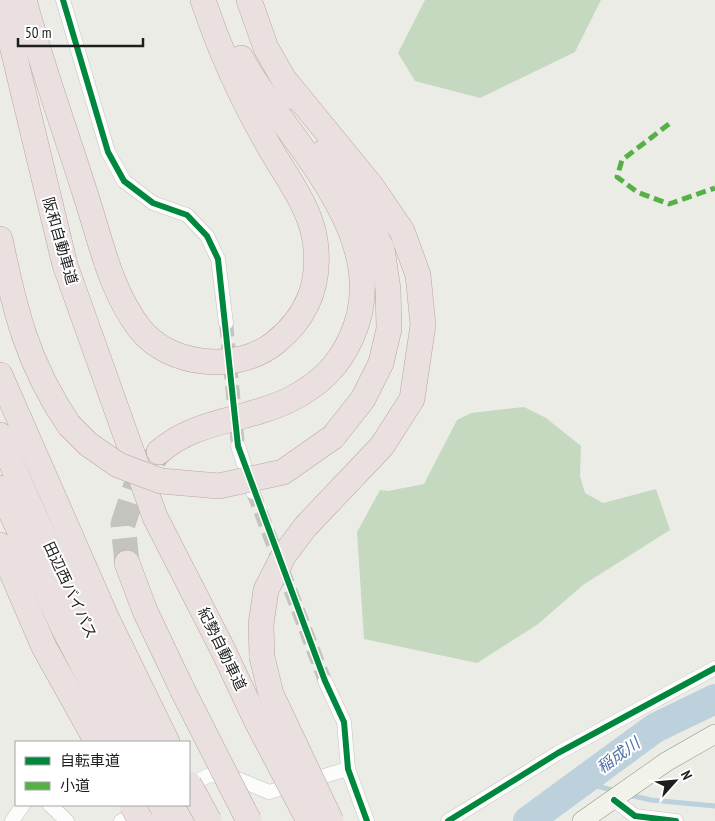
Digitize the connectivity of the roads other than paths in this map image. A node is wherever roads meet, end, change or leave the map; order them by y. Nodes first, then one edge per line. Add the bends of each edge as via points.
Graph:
1 (1, 0) edge
2 (24, 0) edge
3 (63, 0) edge
4 (203, 0) edge
5 (218, 0) edge
6 (249, 0) edge
7 (287, 83) junction
8 (0, 239) edge
9 (226, 323) tunnel mouth
10 (0, 375) edge
11 (0, 435) edge
12 (238, 446) tunnel mouth
13 (159, 452) tunnel mouth
14 (139, 476) joint
15 (0, 488) edge
16 (253, 492) tunnel mouth
17 (0, 546) edge
18 (127, 563) tunnel mouth
19 (715, 668) edge
20 (325, 681) tunnel mouth
21 (715, 734) edge
22 (96, 741) edge
23 (122, 741) edge
24 (145, 741) edge
25 (167, 741) edge
26 (348, 769) junction
27 (190, 784) edge
28 (190, 787) edge
29 (614, 800) junction
30 (22, 806) edge
31 (51, 806) edge
32 (133, 806) edge
33 (152, 806) edge
34 (155, 806) edge
35 (180, 806) edge
36 (12, 821) edge
37 (67, 821) edge
38 (122, 821) edge
39 (141, 821) edge
40 (165, 821) edge
41 (188, 821) edge
42 (209, 821) edge
43 (250, 821) edge
44 (310, 821) edge
45 (331, 821) edge
46 (367, 821) edge
47 (448, 821) edge
48 (582, 821) edge
49 (676, 821) edge

1 - 14 highway, 阪和自動車道 via 65,265
2 - 4 highway via 114,286 140,329 155,343 188,358 229,362 272,346 291,330 306,309 315,278 315,239 298,193 266,142 215,35
3 - 9 street via 108,152 124,181 153,203 187,215 206,236 218,259
5 - 13 highway via 231,38 248,71 337,202 358,245 364,286 358,323 344,353 320,382 289,400 204,426 172,441
6 - 7 highway via 266,48
7 - 8 highway, bridge via 317,141 359,202 382,249 389,329 381,363 363,399 333,438 283,472 219,486 161,481 118,464 88,444 69,425 48,394 30,356
7 - 45 highway, bridge via 372,187 402,231 418,275 423,324 412,399 382,446 306,526 284,555 266,590 261,624 262,657 272,694
10 - 25 highway via 107,619
11 - 24 highway, 田辺西バイパス via 96,647
12 - 16 street
14 - 44 highway, 紀勢自動車道, bridge via 155,517
15 - 23 highway, 田辺西バイパス via 64,629
17 - 22 highway via 44,647
18 - 43 highway, bridge via 145,611 182,689
19 - 47 street via 558,753
20 - 26 street via 344,722
21 - 29 main road via 666,762
26 - 27 street via 269,792 235,778 209,775
26 - 46 street
28 - 42 highway, bridge
29 - 48 main road
29 - 49 street via 635,816
30 - 36 street
31 - 37 street
32 - 39 highway, bridge
33 - 38 street
34 - 40 highway
35 - 41 highway

